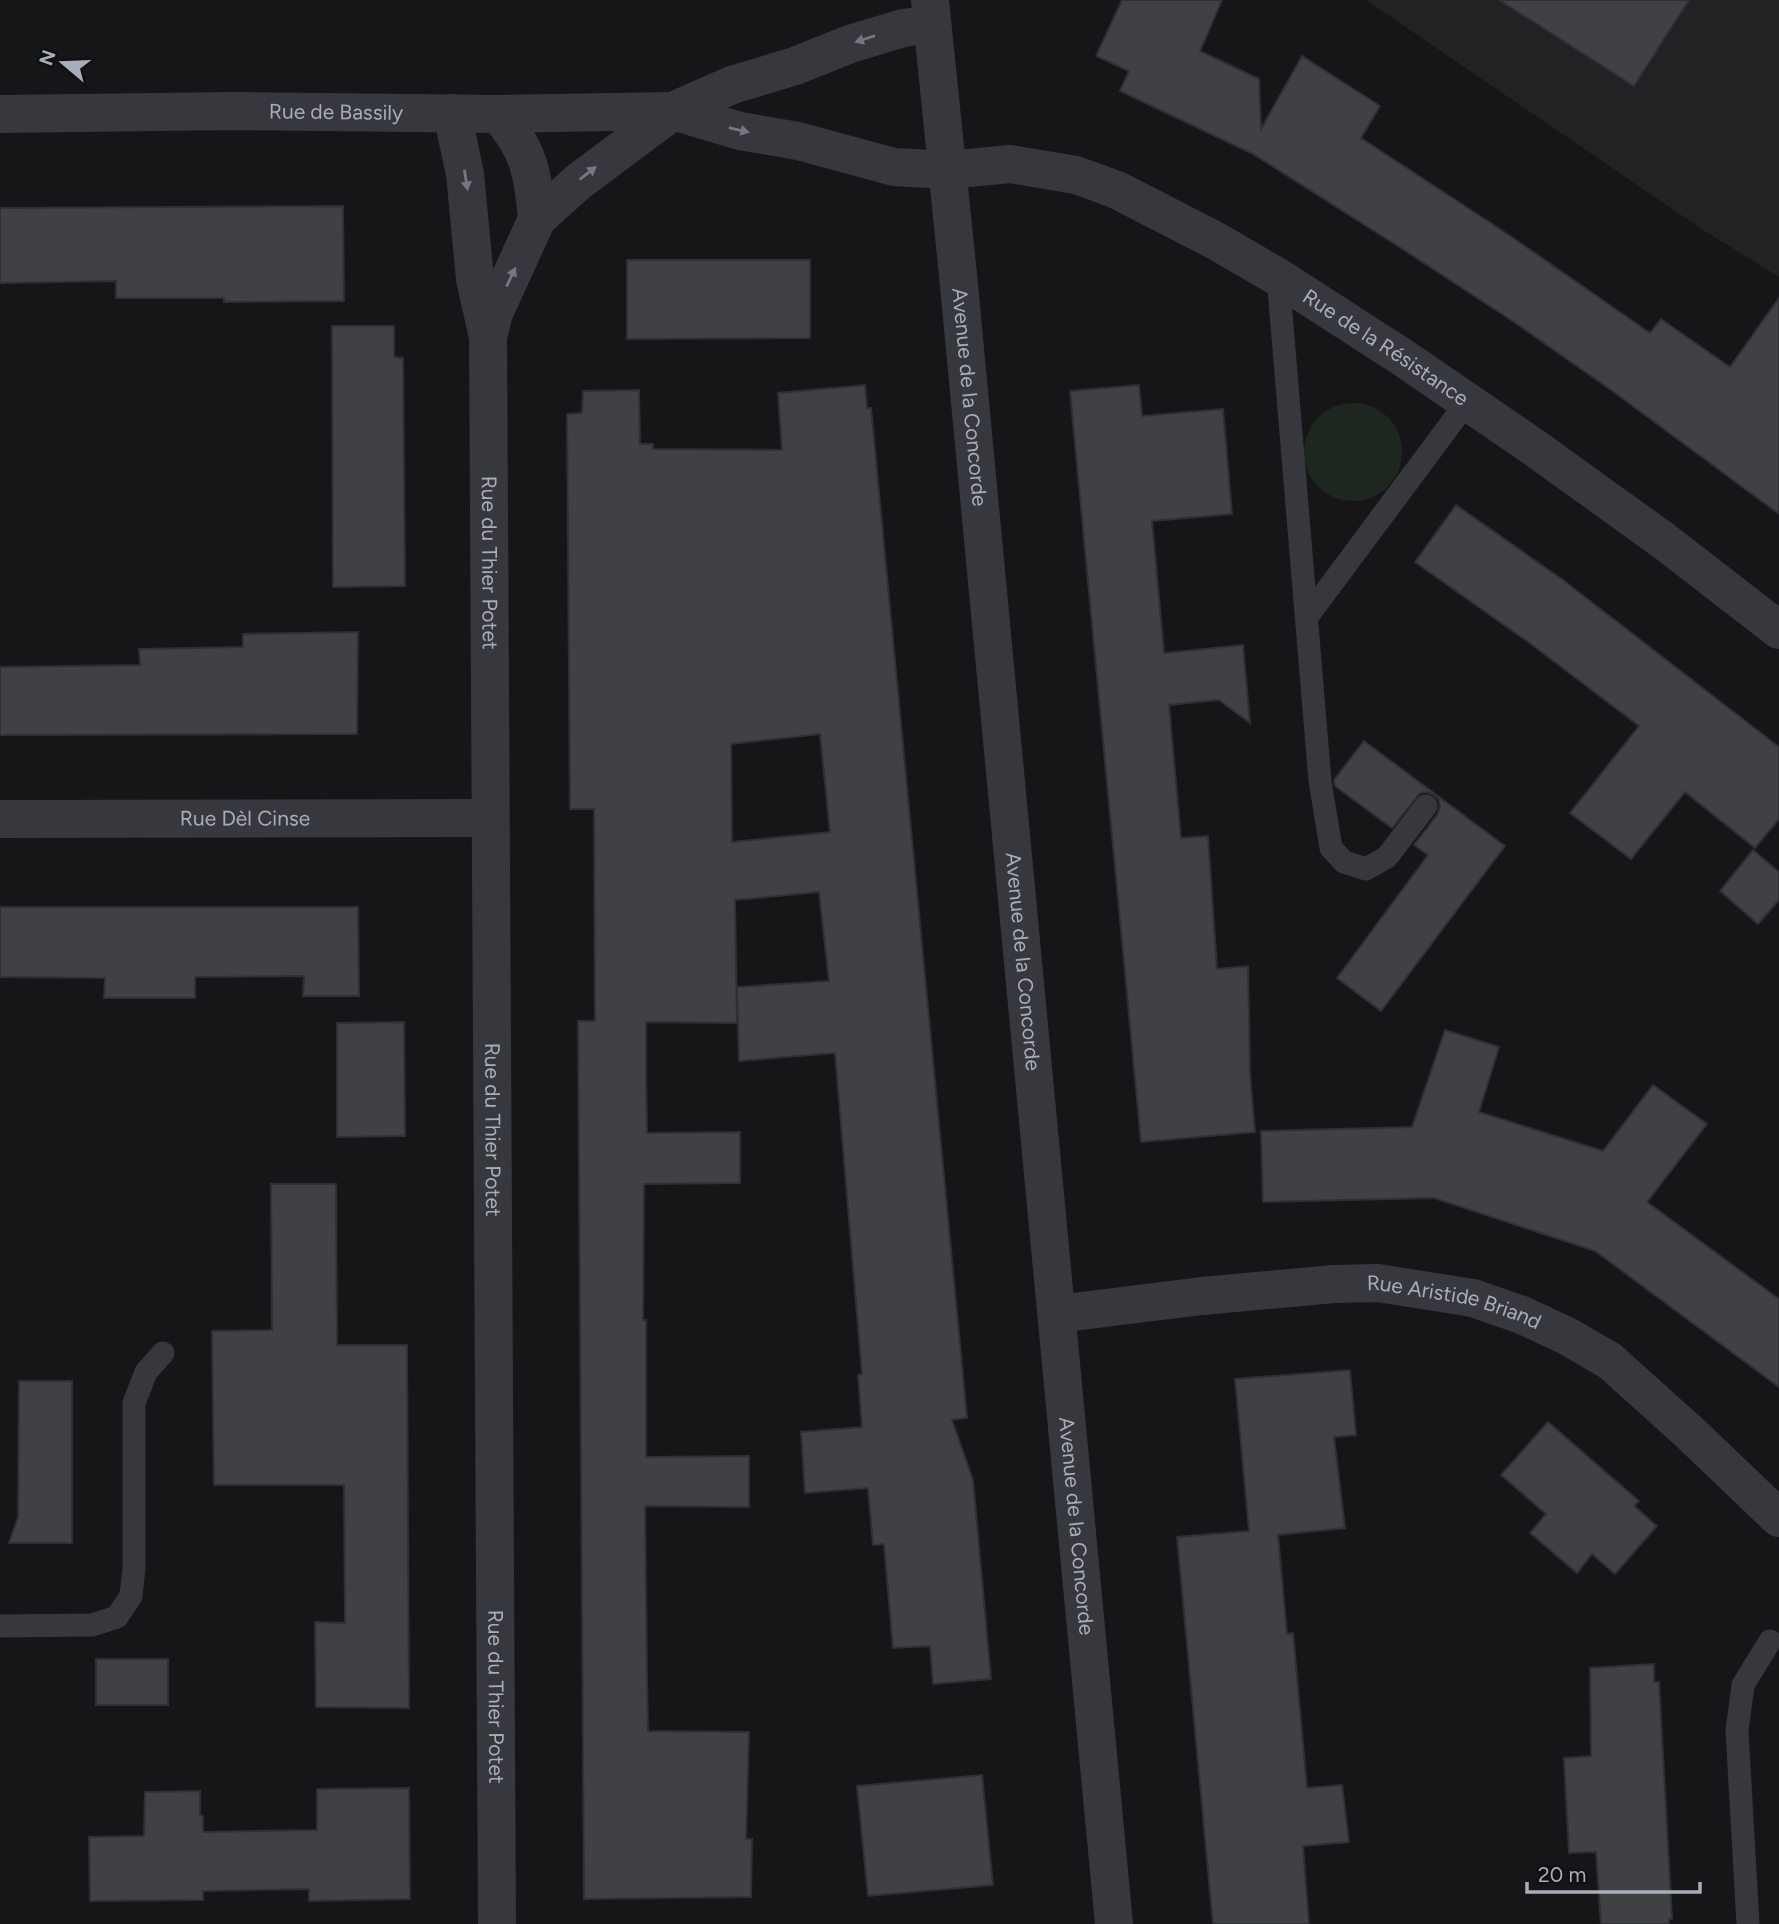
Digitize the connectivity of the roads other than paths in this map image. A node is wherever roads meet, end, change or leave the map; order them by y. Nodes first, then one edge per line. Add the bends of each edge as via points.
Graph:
1 (931, 12) edge
2 (673, 111) junction
3 (452, 113) junction
4 (0, 114) edge
5 (498, 114) junction
6 (948, 170) junction
7 (537, 219) junction
8 (1278, 277) junction
9 (488, 337) junction
10 (1467, 402) junction
11 (1307, 617) junction
12 (1779, 629) edge
13 (1426, 806) dead end
14 (490, 818) junction
15 (0, 819) edge
16 (1058, 1314) junction
17 (163, 1353) dead end
18 (1779, 1518) edge
19 (0, 1626) edge
20 (1770, 1642) dead end
21 (497, 1924) edge
22 (1114, 1924) edge
23 (1748, 1924) edge

1 -> 2 street, Rue de Bassily via 903,28 732,85
1 - 6 street, Avenue de la Concorde
2 - 5 street, Rue de Bassily
2 -> 6 street, Rue de Bassily via 894,167
7 -> 2 street, Rue du Thier Potet
3 - 4 street, Rue de Bassily
3 - 5 street, Rue de Bassily
3 -> 9 street, Rue du Thier Potet via 466,174 475,279
5 - 7 street via 527,156
6 - 8 street, Rue de la Résistance via 1010,164 1076,175 1117,190
6 - 16 street, Avenue de la Concorde
9 -> 7 street, Rue du Thier Potet via 494,313
8 - 10 street, Rue de la Résistance
8 - 11 lane
9 - 14 street, Rue du Thier Potet
10 - 11 lane
10 - 12 street, Rue de la Résistance via 1664,541
11 - 13 lane via 1320,781 1331,848 1344,862 1366,869 1387,857
14 - 15 street, Rue Dèl Cinse
14 - 21 street, Rue du Thier Potet
16 - 18 street, Rue Aristide Briand via 1334,1284 1378,1283 1473,1298 1522,1315 1610,1361
16 - 22 street, Avenue de la Concorde
17 - 19 lane via 146,1372 134,1403 131,1596 117,1618 92,1625
20 - 23 lane via 1744,1685 1737,1731

